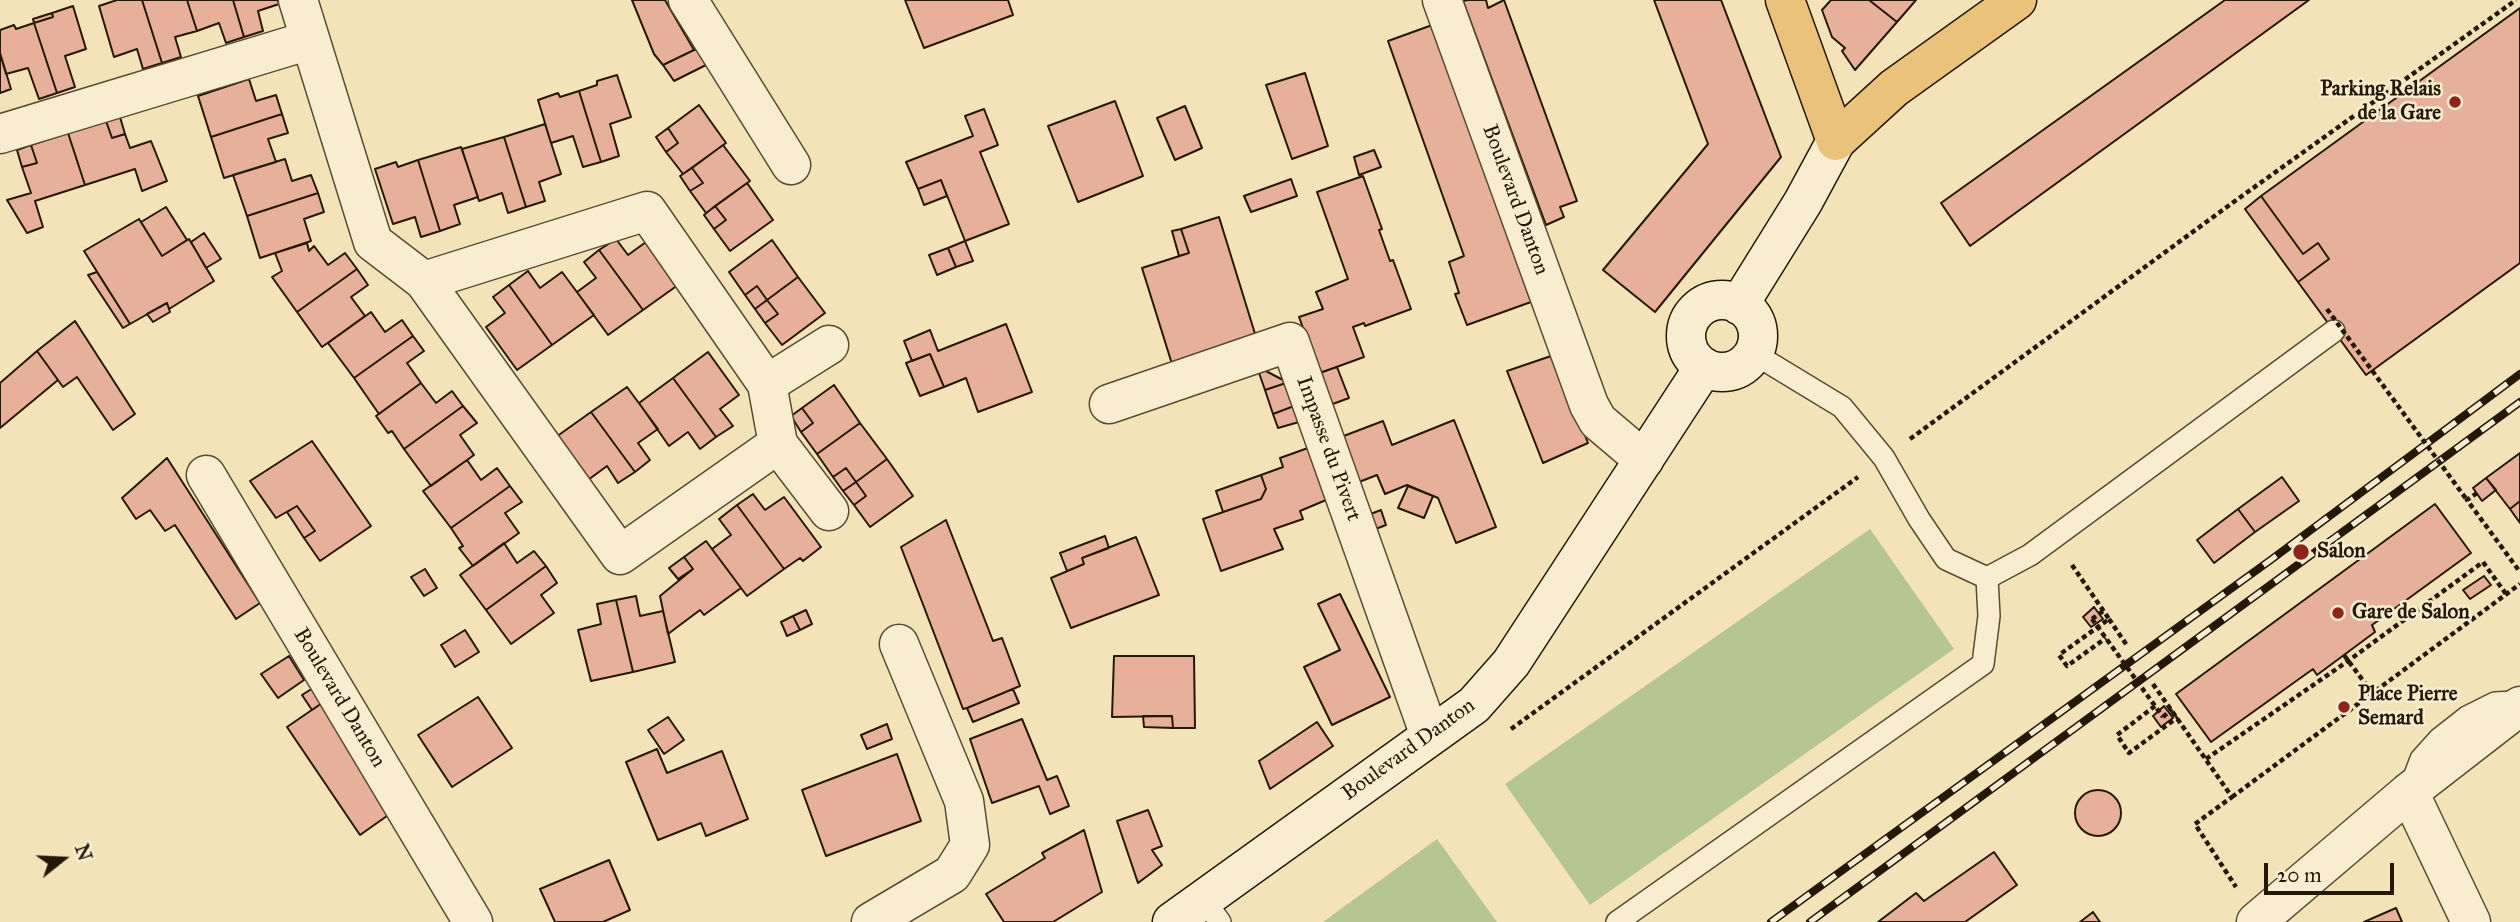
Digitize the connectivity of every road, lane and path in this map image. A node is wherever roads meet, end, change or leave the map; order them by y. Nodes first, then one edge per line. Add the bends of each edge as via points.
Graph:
1 (298, 0) edge
2 (688, 0) edge
3 (1442, 0) edge
4 (1784, 0) edge
5 (2017, 0) edge
6 (2516, 0) edge
7 (310, 40) junction
8 (0, 134) edge
9 (1836, 141) junction
10 (791, 165) dead end
11 (424, 281) junction
12 (1739, 304) junction
13 (2327, 309) dead end
14 (2334, 331) dead end
15 (829, 345) dead end
16 (1753, 353) junction
17 (1704, 367) junction
18 (767, 384) junction
19 (1109, 404) dead end
20 (778, 444) junction
21 (1884, 458) junction
22 (1644, 460) junction
23 (206, 475) dead end
24 (2477, 493) dead end
25 (2467, 500) junction
26 (829, 511) dead end
27 (2054, 538) junction
28 (2520, 572) edge
29 (1987, 578) junction
30 (2520, 584) edge
31 (2506, 594) junction
32 (2103, 611) junction
33 (2109, 619) junction
34 (2106, 638) junction
35 (899, 644) dead end
36 (2128, 647) dead end
37 (2344, 655) dead end
38 (2348, 661) junction
39 (2153, 684) dead end
40 (2373, 694) junction
41 (2520, 704) edge
42 (2155, 706) junction
43 (2172, 709) junction
44 (2178, 717) junction
45 (1506, 733) dead end
46 (1430, 736) junction
47 (2206, 759) junction
48 (2409, 792) junction
49 (2232, 797) junction
50 (2238, 890) dead end
51 (1212, 911) edge
52 (473, 922) edge
53 (871, 922) edge
54 (1172, 922) edge
55 (1617, 922) edge
56 (2256, 922) edge
57 (2471, 922) edge

1 - 7 street
2 - 10 street
3 - 22 street, Boulevard Danton via 1589,405 1598,421
4 - 9 main road
5 - 9 main road via 1894,88
6 - 21 path
7 - 8 street
7 - 11 street via 373,242
9 - 12 street
11 - 18 street via 647,211
11 - 20 street via 620,555
12 - 16 street via 1757,331
12 - 17 street via 1718,300 1690,318 1686,329 1689,351
13 - 25 path, bridge
14 - 27 lane
15 - 18 street
16 - 17 street via 1737,369
16 - 21 lane via 1842,407
17 - 22 street, Boulevard Danton
18 - 20 street
19 - 46 street, Impasse du Pivert via 1290,342
20 - 26 street
21 - 29 lane via 1946,559
21 - 45 path
22 - 46 street, Boulevard Danton via 1510,663 1474,705
23 - 52 street, Boulevard Danton
24 - 25 path
25 - 28 path
27 - 29 lane
27 - 32 path
29 - 55 lane via 1989,616 1983,664
30 - 31 path
31 - 38 path via 2483,562
31 - 40 path
32 - 33 path
32 - 34 path, bridge via 2092,619
33 - 34 path via 2059,655 2067,666
33 - 36 path
34 - 42 path, bridge
35 - 53 street via 964,801 970,845 952,874
37 - 38 path
38 - 40 path
38 - 47 path
39 - 43 path
40 - 49 path
41 - 48 street
42 - 43 path, bridge via 2163,717
42 - 44 path via 2117,735 2129,753
43 - 44 path
44 - 47 path
46 - 51 street, Boulevard Danton
47 - 49 path
48 - 56 street
48 - 57 street
49 - 50 path via 2195,824
51 - 54 street, Boulevard Danton

